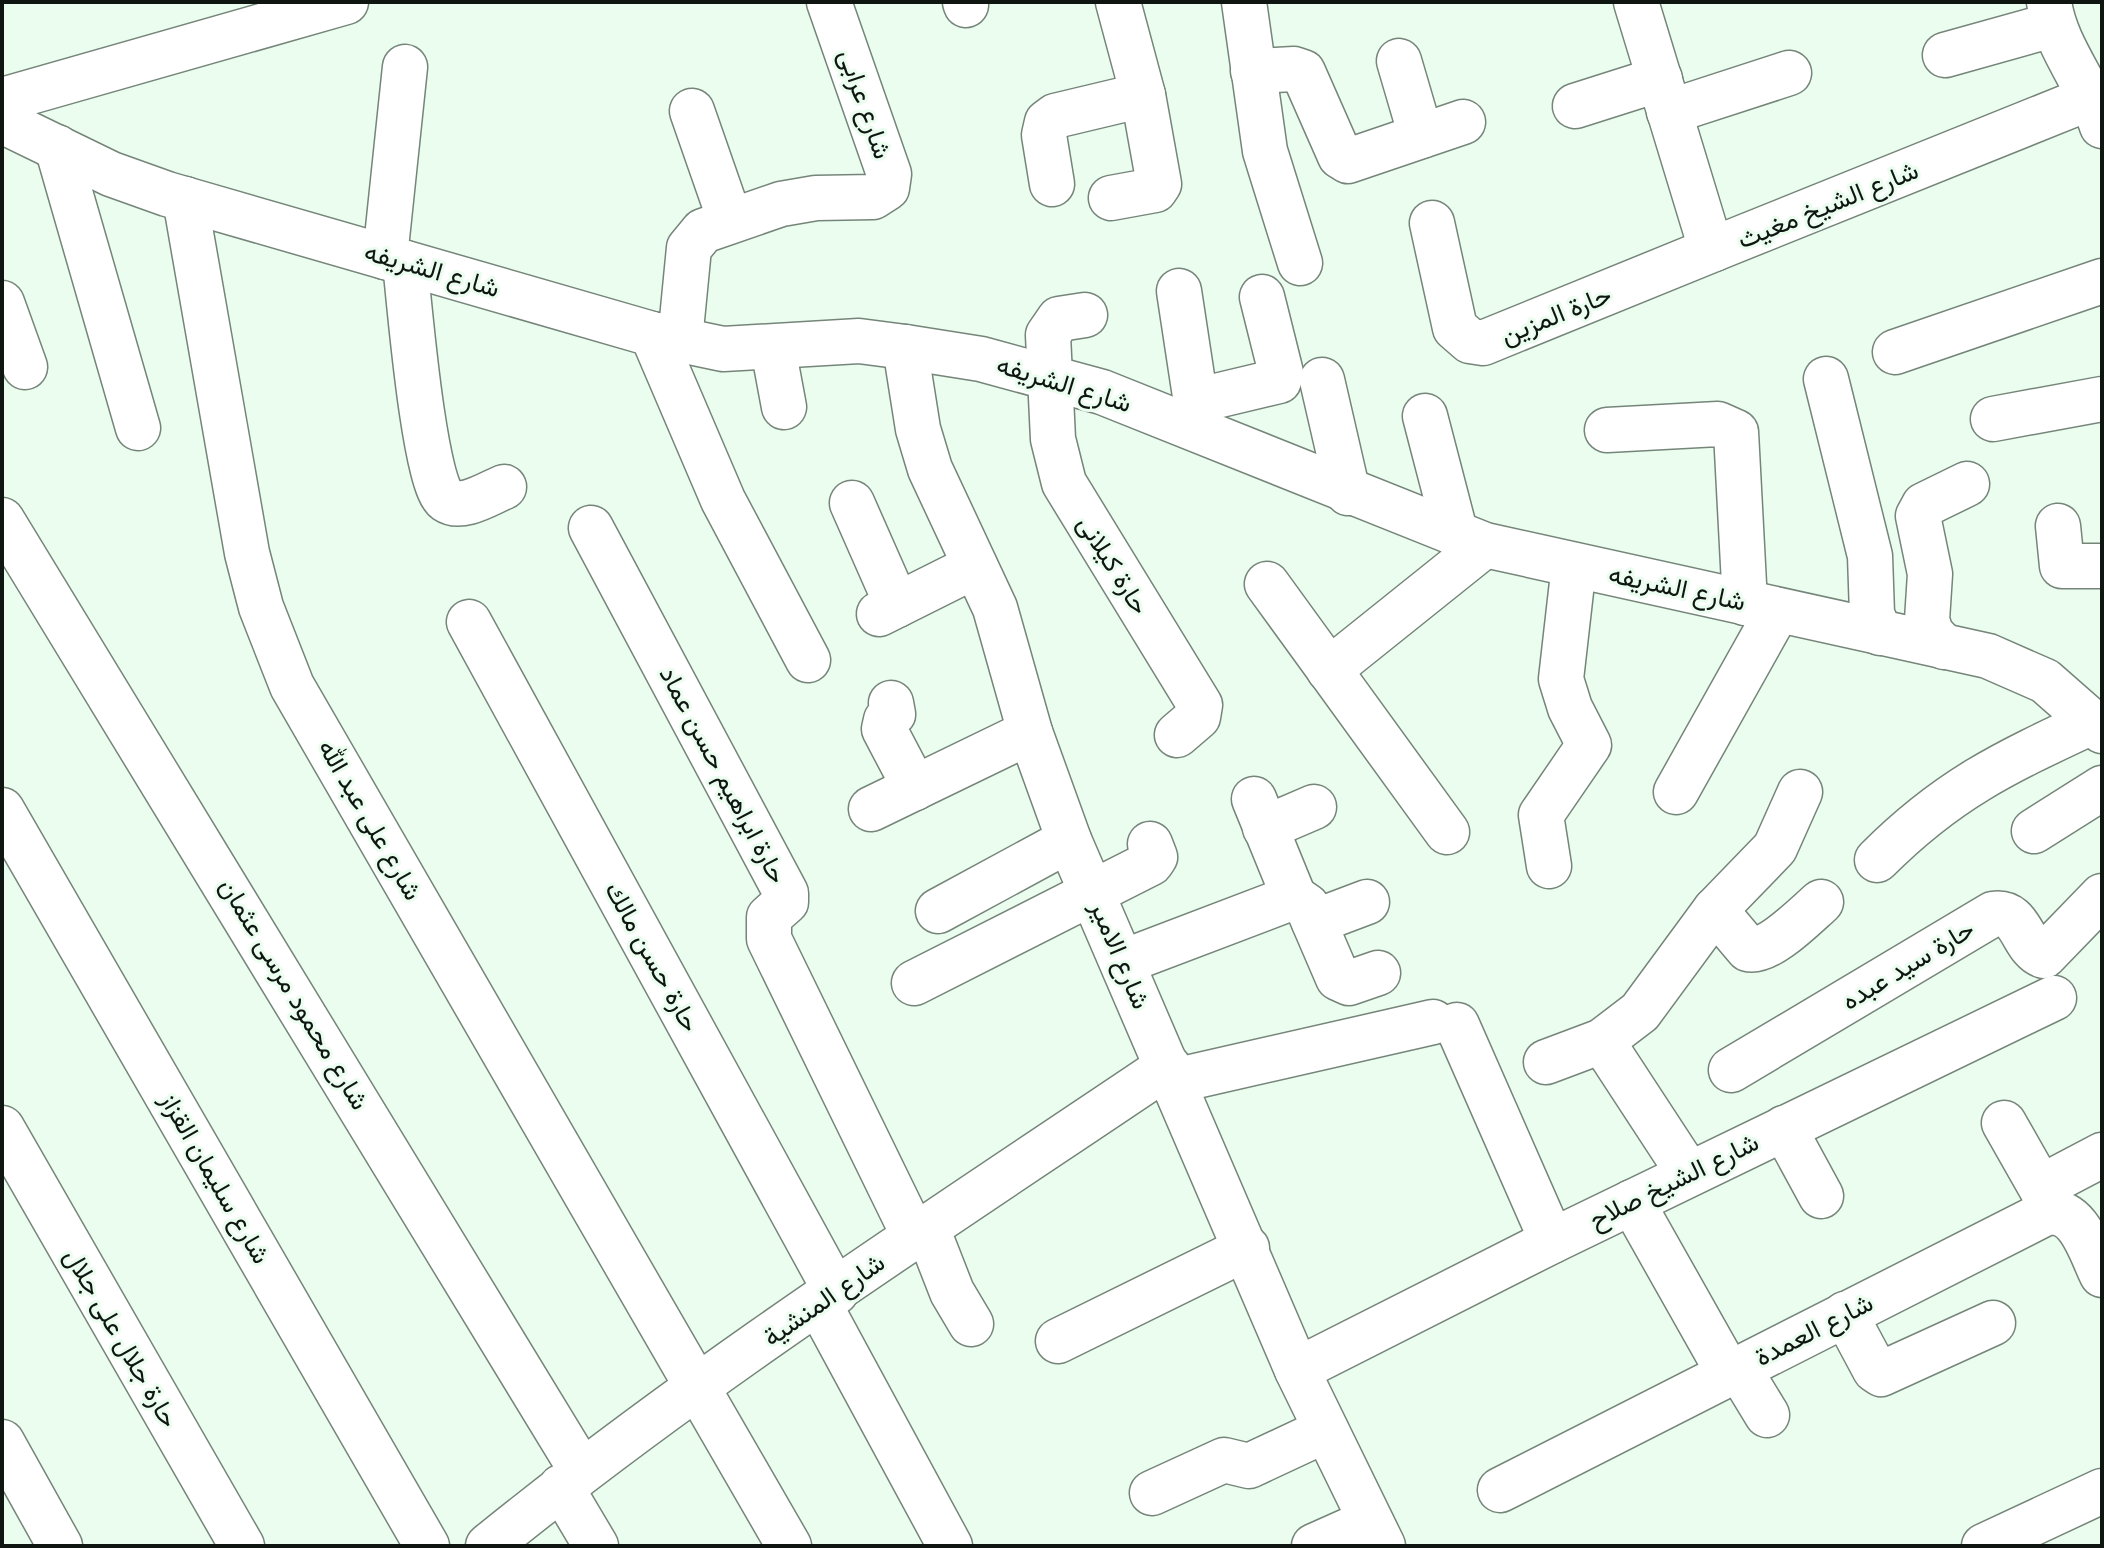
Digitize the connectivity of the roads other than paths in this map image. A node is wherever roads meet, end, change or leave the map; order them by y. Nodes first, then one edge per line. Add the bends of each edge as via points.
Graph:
1 (346, 2) edge
2 (829, 2) edge
3 (1118, 2) edge
4 (1244, 2) edge
5 (1636, 2) edge
6 (2051, 14) edge
7 (1945, 55) dead end
8 (1399, 61) dead end
9 (405, 67) dead end
10 (1253, 71) junction
11 (1789, 73) dead end
12 (1143, 95) junction
13 (1664, 95) junction
14 (2, 100) edge
15 (1575, 106) dead end
16 (692, 111) dead end
17 (2097, 112) edge
18 (2, 121) edge
19 (1463, 122) dead end
20 (1421, 136) junction
21 (57, 147) junction
22 (1052, 184) dead end
23 (1111, 198) dead end
24 (185, 199) junction
25 (730, 220) junction
26 (1432, 223) dead end
27 (1714, 249) junction
28 (395, 260) junction
29 (1300, 263) dead end
30 (2102, 281) edge
31 (1179, 291) dead end
32 (1262, 297) dead end
33 (2, 303) edge
34 (1085, 315) dead end
35 (666, 337) junction
36 (905, 347) junction
37 (773, 348) junction
38 (1895, 352) dead end
39 (25, 367) dead end
40 (1052, 376) junction
41 (1826, 379) dead end
42 (1322, 380) dead end
43 (2102, 399) edge
44 (784, 407) dead end
45 (1198, 416) junction
46 (1425, 416) dead end
47 (1993, 419) dead end
48 (138, 428) dead end
49 (1607, 430) dead end
50 (1967, 484) dead end
51 (504, 487) dead end
52 (1348, 493) junction
53 (852, 503) dead end
54 (2, 520) edge
55 (2058, 526) dead end
56 (591, 528) dead end
57 (1471, 540) junction
58 (1574, 565) junction
59 (975, 566) junction
60 (2102, 566) edge
61 (1267, 584) dead end
62 (1762, 607) junction
63 (469, 622) dead end
64 (1880, 633) junction
65 (1944, 647) junction
66 (808, 660) dead end
67 (1329, 670) junction
68 (891, 703) dead end
69 (2097, 726) edge
70 (1030, 732) junction
71 (1177, 735) dead end
72 (915, 788) junction
73 (2102, 788) edge
74 (1676, 792) dead end
75 (1800, 792) dead end
76 (1314, 807) dead end
77 (871, 809) dead end
78 (2, 810) edge
79 (2034, 831) dead end
80 (1447, 832) dead end
81 (1069, 840) junction
82 (1150, 844) dead end
83 (1877, 860) dead end
84 (1549, 866) dead end
85 (1093, 892) junction
86 (2102, 896) edge
87 (1367, 902) dead end
88 (1821, 902) dead end
89 (1304, 909) junction
90 (1715, 910) junction
91 (938, 911) dead end
92 (1123, 962) junction
93 (1378, 973) dead end
94 (914, 983) dead end
95 (2054, 998) dead end
96 (1602, 1041) junction
97 (1546, 1062) dead end
98 (1731, 1070) dead end
99 (1171, 1073) junction
100 (2004, 1123) dead end
101 (2, 1128) edge
102 (1784, 1128) junction
103 (2102, 1155) edge
104 (1689, 1174) junction
105 (1821, 1196) dead end
106 (2048, 1199) junction
107 (1632, 1202) junction
108 (921, 1232) junction
109 (1552, 1241) junction
110 (1247, 1248) junction
111 (2102, 1275) edge
112 (827, 1298) junction
113 (1845, 1314) junction
114 (1993, 1323) dead end
115 (971, 1324) dead end
116 (1058, 1341) dead end
117 (1297, 1370) junction
118 (1734, 1371) junction
119 (697, 1387) junction
120 (1767, 1415) dead end
121 (1326, 1430) junction
122 (2, 1442) edge
123 (571, 1478) junction
124 (1500, 1490) dead end
125 (2102, 1491) edge
126 (1152, 1493) dead end
127 (1377, 1533) edge
128 (60, 1546) edge
129 (242, 1546) edge
130 (427, 1546) edge
131 (488, 1546) edge
132 (596, 1546) edge
133 (789, 1546) edge
134 (950, 1546) edge
135 (1314, 1546) edge
136 (1984, 1546) edge

1 - 14 street
2 - 25 street, شارع عرابى via 889,174 887,188 873,197 816,198
3 - 12 street
4 - 10 street
5 - 13 street, شارع الشيخ مغيث
6 - 7 street
6 - 17 street via 2062,50
8 - 20 street
9 - 28 street
10 - 20 street via 1303,72 1344,159
10 - 29 street via 1265,151
11 - 13 street
12 - 22 street via 1047,122 1044,135
12 - 23 street via 1159,184 1155,190
13 - 15 street
13 - 27 street, شارع الشيخ مغيث
16 - 25 street
17 - 27 street, شارع الشيخ مغيث
18 - 21 street, شارع الشريفه
19 - 20 street
21 - 24 street, شارع الشريفه via 111,174
21 - 48 street
24 - 28 street, شارع الشريفه
24 - 119 street, شارع على عبد الله via 247,553 275,647 292,686
25 - 35 street, شارع عرابى via 703,231 689,248
26 - 27 street, حارة المزين via 1455,328 1470,341 1483,343
28 - 35 street, شارع الشريفه
28 - 51 street via 440,494 448,502 464,504
30 - 38 street
31 - 45 street
32 - 45 street via 1279,381
33 - 39 street
34 - 40 street via 1059,319 1052,326
35 - 37 street, شارع الشريفه via 723,349
35 - 66 street via 723,500
36 - 37 street, شارع الشريفه via 859,341
36 - 40 street, شارع الشريفه
36 - 59 street, شارع الامير via 930,469
37 - 44 street
40 - 45 street, شارع الشريفه
40 - 71 street, حارة كيلانى via 1053,439 1064,483 1200,705 1198,717
41 - 64 street via 1870,556 1872,614
42 - 52 street
43 - 47 street
45 - 52 street, شارع الشريفه
46 - 57 street
49 - 62 street via 1718,424 1736,432
50 - 65 street via 1924,505 1918,516 1930,574 1927,620
52 - 57 street, شارع الشريفه
53 - 59 street via 888,609
54 - 123 street, شارع محمود مرسى عثمان via 262,941
55 - 60 street via 2062,566
56 - 108 street, حارة ابراهيم حسن عماد via 786,893 786,902 769,917 769,939
57 - 58 street, شارع الشريفه
57 - 67 street
58 - 62 street, شارع الشريفه
58 - 84 street via 1561,679 1589,745 1541,815
59 - 70 street, شارع الامير via 1008,647
61 - 67 street
62 - 64 street, شارع الشريفه
62 - 74 street
63 - 112 street, حارة حسن مالك
64 - 65 street, شارع الشريفه
65 - 69 street, شارع الشريفه via 1988,656 2045,681
67 - 80 street
68 - 72 street via 893,714 884,729
69 - 83 street via 1996,767 1958,789
70 - 72 street
70 - 81 street, شارع الامير
72 - 77 street
73 - 79 street
75 - 90 street via 1775,848
76 - 89 street via 1260,814
78 - 130 street, شارع سليمان القزاز
81 - 85 street, شارع الامير
81 - 91 street
82 - 85 street via 1155,857 1151,863
85 - 92 street, شارع الامير
85 - 94 street
86 - 98 street, حارة سيد عبده via 2044,956 2036,953 2015,920 1993,914
87 - 89 street
88 - 90 street via 1754,951
89 - 92 street
89 - 93 street via 1338,978 1349,983
90 - 96 street via 1640,1012
92 - 99 street, شارع الامير
95 - 102 street, شارع الشيخ صلاح
96 - 97 street
96 - 104 street
99 - 108 street, شارع المنشية
99 - 109 street, شارع المنشية via 1445,1024
99 - 110 street, شارع الامير
100 - 106 street
101 - 129 street, حارة جلال على جلال
102 - 104 street, شارع الشيخ صلاح
102 - 105 street
103 - 106 street, شارع العمدة
104 - 107 street, شارع الشيخ صلاح
106 - 111 street via 2075,1221
106 - 113 street, شارع العمدة
107 - 109 street, شارع الشيخ صلاح
107 - 118 street
108 - 112 street, شارع المنشية
108 - 115 street
109 - 117 street, شارع الشيخ صلاح
110 - 116 street
110 - 117 street, شارع الامير
112 - 119 street, شارع المنشية
112 - 134 street, حارة حسن مالك
113 - 114 street via 1881,1374
113 - 118 street, شارع العمدة
117 - 121 street, شارع الامير
118 - 120 street
118 - 124 street, شارع العمدة
119 - 123 street, شارع المنشية
119 - 133 street, شارع على عبد الله
121 - 126 street via 1249,1466 1224,1460
121 - 127 street, شارع الامير
122 - 128 street
123 - 131 street, شارع المنشية
123 - 132 street, شارع محمود مرسى عثمان
125 - 136 street
127 - 135 street

